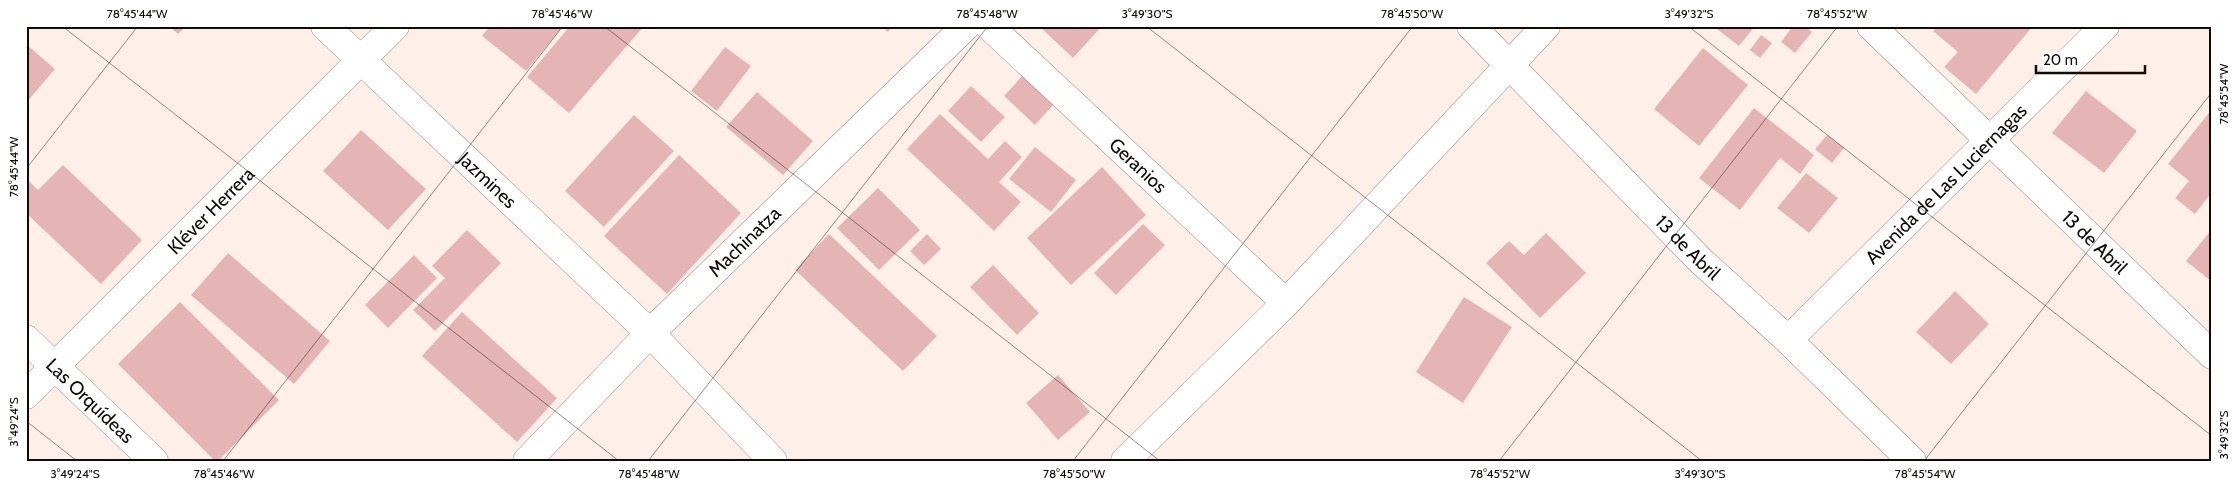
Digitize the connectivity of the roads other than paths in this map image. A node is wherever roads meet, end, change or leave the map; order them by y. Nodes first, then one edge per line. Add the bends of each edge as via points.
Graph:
1 (325, 26) edge
2 (395, 26) edge
3 (966, 26) edge
4 (990, 26) edge
5 (1471, 26) edge
6 (1546, 26) edge
7 (1871, 26) edge
8 (2105, 26) edge
9 (360, 61) junction
10 (1510, 64) junction
11 (1991, 142) junction
12 (1286, 303) junction
13 (650, 333) junction
14 (26, 339) edge
15 (1788, 340) junction
16 (2212, 355) edge
17 (54, 366) junction
18 (26, 395) edge
19 (154, 461) edge
20 (527, 461) edge
21 (773, 461) edge
22 (1125, 461) edge
23 (1912, 461) edge

1 - 9 street, Jazmines
2 - 9 street, Kléver Herrera
3 - 13 street, Machinatza
4 - 12 street, Geranios
5 - 10 street, 13 de Abril
6 - 10 street
7 - 11 street, 13 de Abril
8 - 11 street, Avenida de Las Luciernagas
9 - 13 street, Jazmines
9 - 17 street, Kléver Herrera
10 - 12 street
10 - 15 street, 13 de Abril via 1701,261
11 - 15 street, Avenida de Las Luciernagas
11 - 16 street, 13 de Abril
12 - 22 street
13 - 20 street, Machinatza
13 - 21 street, Jazmines
14 - 17 street, Las Orquídeas
15 - 23 street, 13 de Abril
17 - 18 street, Kléver Herrera
17 - 19 street, Las Orquídeas

